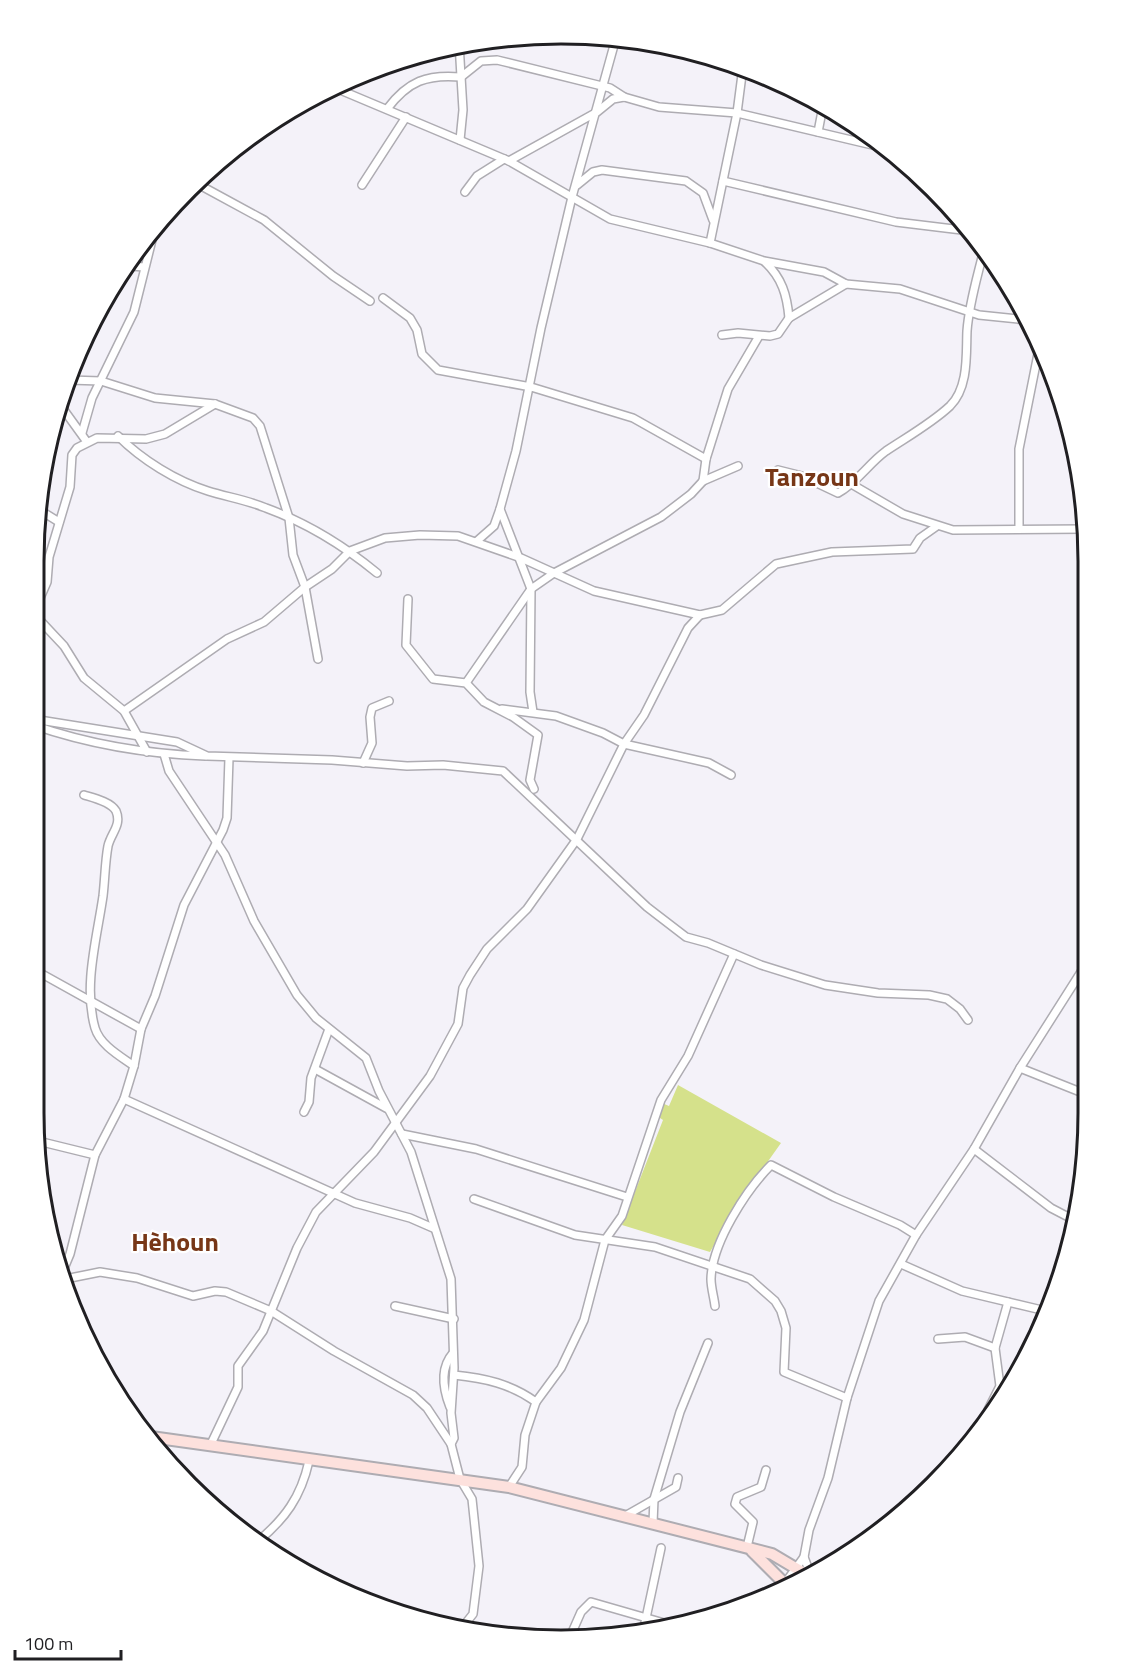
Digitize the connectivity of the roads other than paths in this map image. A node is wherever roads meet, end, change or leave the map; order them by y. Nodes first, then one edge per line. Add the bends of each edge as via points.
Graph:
1 (614, 47) edge
2 (460, 53) edge
3 (461, 77) junction
4 (742, 77) edge
5 (604, 87) junction
6 (344, 92) edge
7 (624, 96) junction
8 (387, 109) junction
9 (597, 112) junction
10 (737, 113) junction
11 (821, 114) edge
12 (406, 117) junction
13 (818, 132) junction
14 (460, 140) junction
15 (862, 141) edge
16 (506, 160) junction
17 (723, 181) junction
18 (362, 185) dead end
19 (204, 187) edge
20 (575, 187) junction
21 (465, 192) dead end
22 (572, 197) junction
23 (714, 226) junction
24 (957, 229) edge
25 (710, 243) junction
26 (150, 246) edge
27 (764, 261) junction
28 (981, 261) edge
29 (136, 266) edge
30 (144, 267) junction
31 (846, 284) junction
32 (382, 298) dead end
33 (370, 301) dead end
34 (970, 313) junction
35 (789, 318) junction
36 (1017, 319) edge
37 (722, 335) dead end
38 (759, 336) junction
39 (1037, 360) edge
40 (76, 380) edge
41 (101, 381) junction
42 (531, 387) junction
43 (214, 404) junction
44 (66, 412) edge
45 (82, 432) junction
46 (118, 436) junction
47 (87, 442) junction
48 (706, 459) junction
49 (738, 466) dead end
50 (778, 470) dead end
51 (703, 481) junction
52 (853, 485) junction
53 (500, 509) junction
54 (46, 514) edge
55 (289, 518) junction
56 (59, 522) junction
57 (937, 526) junction
58 (1019, 529) junction
59 (1076, 529) edge
60 (477, 541) junction
61 (350, 551) junction
62 (521, 558) junction
63 (376, 573) dead end
64 (555, 573) junction
65 (305, 587) junction
66 (44, 589) edge
67 (531, 589) junction
68 (408, 599) dead end
69 (700, 615) junction
70 (44, 625) edge
71 (318, 659) dead end
72 (466, 683) junction
73 (389, 701) dead end
74 (497, 709) junction
75 (124, 711) junction
76 (532, 712) junction
77 (44, 725) edge
78 (44, 728) edge
79 (137, 735) junction
80 (624, 744) junction
81 (147, 752) junction
82 (164, 754) junction
83 (207, 756) junction
84 (229, 758) junction
85 (363, 764) junction
86 (731, 775) dead end
87 (534, 789) dead end
88 (84, 795) dead end
89 (577, 839) junction
90 (217, 844) junction
91 (734, 954) junction
92 (44, 975) edge
93 (1078, 977) edge
94 (91, 1001) junction
95 (968, 1020) dead end
96 (141, 1029) junction
97 (329, 1029) junction
98 (134, 1066) junction
99 (1020, 1068) junction
100 (315, 1069) junction
101 (1078, 1091) edge
102 (124, 1099) junction
103 (388, 1109) junction
104 (304, 1112) dead end
105 (396, 1122) junction
106 (402, 1134) junction
107 (45, 1143) edge
108 (974, 1149) junction
109 (95, 1155) junction
110 (332, 1193) junction
111 (627, 1197) junction
112 (474, 1199) dead end
113 (1067, 1217) edge
114 (433, 1228) junction
115 (916, 1235) junction
116 (605, 1239) junction
117 (66, 1264) edge
118 (901, 1264) junction
119 (713, 1266) junction
120 (70, 1277) edge
121 (1008, 1302) junction
122 (394, 1306) dead end
123 (715, 1306) dead end
124 (1039, 1309) edge
125 (271, 1311) junction
126 (454, 1319) junction
127 (939, 1339) dead end
128 (708, 1343) dead end
129 (995, 1348) junction
130 (453, 1353) junction
131 (454, 1375) junction
132 (1001, 1383) edge
133 (847, 1398) junction
134 (536, 1402) junction
135 (451, 1409) junction
136 (159, 1438) edge
137 (451, 1444) junction
138 (210, 1447) junction
139 (309, 1461) junction
140 (766, 1470) dead end
141 (678, 1478) dead end
142 (460, 1479) junction
143 (509, 1486) junction
144 (654, 1499) junction
145 (625, 1516) junction
146 (654, 1523) junction
147 (263, 1536) edge
148 (747, 1547) junction
149 (661, 1548) dead end
150 (804, 1557) junction
151 (796, 1567) junction
152 (807, 1567) edge
153 (801, 1570) edge
154 (790, 1577) edge
155 (783, 1580) edge
156 (645, 1617) junction
157 (659, 1621) edge
158 (468, 1622) edge
159 (644, 1624) edge
160 (573, 1630) edge

1 - 5 street
2 - 3 street
3 - 5 street via 481,61 497,60
3 - 8 street via 434,75 423,79
3 - 14 street
4 - 10 street
5 - 7 street
5 - 9 street
6 - 8 street
7 - 9 street via 613,99
7 - 10 street via 660,107
8 - 12 street
9 - 16 street
9 - 20 street
10 - 13 street
10 - 17 street
11 - 13 street
12 - 14 street
12 - 18 street
13 - 15 street
14 - 16 street
16 - 21 street via 477,176
16 - 22 street
17 - 23 street
17 - 24 street via 896,222
19 - 33 street via 264,220
20 - 22 street
20 - 23 street via 593,172 602,170 686,181 704,193
22 - 25 street via 610,219
22 - 42 street
23 - 25 street
25 - 27 street
26 - 30 street
27 - 31 street via 824,272
27 - 35 street via 783,286
28 - 34 street
29 - 30 street
30 - 41 street via 134,312
31 - 34 street via 900,289
31 - 35 street
32 - 42 street via 410,318 422,354 438,370
34 - 36 street
34 - 52 street via 968,349 957,396 951,405 885,452
35 - 38 street via 778,334
37 - 38 street
38 - 48 street via 728,389
39 - 58 street via 1019,449
40 - 41 street
41 - 43 street via 155,398
41 - 45 street
42 - 48 street via 633,418
42 - 53 street
43 - 46 street via 165,434 146,439
43 - 55 street via 253,418 260,426
44 - 45 street
45 - 47 street
46 - 47 street
46 - 55 street via 191,486
47 - 56 street via 72,455 70,487
48 - 51 street
49 - 51 street
50 - 52 street via 838,493
51 - 64 street via 661,517
52 - 57 street via 903,514
53 - 60 street via 494,526
53 - 62 street
54 - 56 street
55 - 61 street
55 - 65 street via 292,555
56 - 66 street
57 - 58 street via 953,530
57 - 69 street via 920,538 913,549 832,552 776,564 722,610
58 - 59 street
60 - 61 street via 420,535 368,542
60 - 62 street
61 - 63 street
61 - 65 street
62 - 64 street
62 - 67 street
64 - 67 street
64 - 69 street via 594,591
65 - 71 street
65 - 75 street via 264,622 227,639
67 - 72 street
67 - 76 street
68 - 72 street via 405,634 409,651 433,679
69 - 80 street via 688,628 644,715
70 - 75 street via 64,646 84,678
72 - 74 street
73 - 85 street via 372,708 372,743
74 - 76 street
74 - 87 street via 538,735 530,780
75 - 79 street
76 - 80 street via 572,722
77 - 79 street
78 - 81 street
79 - 81 street
79 - 83 street via 184,744
80 - 86 street via 709,762
80 - 89 street
81 - 82 street
82 - 83 street
82 - 90 street via 169,771
83 - 84 street
84 - 85 street
84 - 90 street via 227,818
85 - 89 street via 503,771
88 - 94 street via 115,808 118,817 108,847
89 - 91 street via 647,907 686,937
89 - 105 street via 527,909 487,950 470,975 463,988 458,1024 430,1076
90 - 96 street via 184,905
90 - 97 street via 254,921 297,995
91 - 95 street via 825,985 947,999
91 - 111 street via 688,1056 661,1100
92 - 94 street
93 - 99 street
94 - 96 street
94 - 98 street via 95,1029 104,1042
96 - 98 street
97 - 100 street
97 - 103 street via 366,1058
98 - 102 street
99 - 101 street
99 - 108 street
100 - 103 street
100 - 104 street
102 - 109 street
102 - 110 street
103 - 105 street
105 - 106 street
105 - 110 street via 374,1152
106 - 111 street via 476,1149
106 - 114 street
107 - 109 street
108 - 113 street
108 - 115 street
109 - 117 street
110 - 114 street
110 - 125 street via 316,1212 297,1248
111 - 116 street via 622,1216
112 - 116 street via 575,1235
114 - 126 street via 451,1279
115 - 118 street
115 - 119 street via 771,1165 735,1214 719,1243
116 - 119 street via 655,1247
116 - 134 street via 584,1320 561,1368
118 - 121 street via 962,1291
118 - 133 street via 879,1300
119 - 123 street
119 - 133 street via 750,1279 775,1301 786,1328 784,1372
120 - 125 street via 100,1272 137,1278 193,1296 226,1292
121 - 124 street
121 - 129 street
122 - 126 street
125 - 137 street via 413,1395 427,1408
125 - 138 street via 238,1366 238,1387
126 - 130 street
127 - 129 street via 965,1337
128 - 144 street via 692,1379
129 - 132 street
130 - 131 street
130 - 135 street via 444,1370 445,1394
131 - 134 street via 486,1378
131 - 135 street
133 - 150 street
134 - 143 street via 525,1436 522,1467
135 - 137 street
136 - 138 main road
137 - 142 street
138 - 139 main road
139 - 142 main road
139 - 147 street via 296,1501
140 - 148 street via 761,1487 737,1497 735,1503 753,1522
141 - 144 street via 676,1487
142 - 143 main road
142 - 158 street via 472,1499 479,1566 473,1614
143 - 145 main road
144 - 145 street
144 - 146 street
145 - 146 main road
146 - 148 main road
148 - 151 main road
148 - 155 main road
149 - 156 street
150 - 151 street
150 - 152 street
151 - 153 main road
151 - 154 street
156 - 157 street
156 - 159 street
156 - 160 street via 591,1602 581,1612

